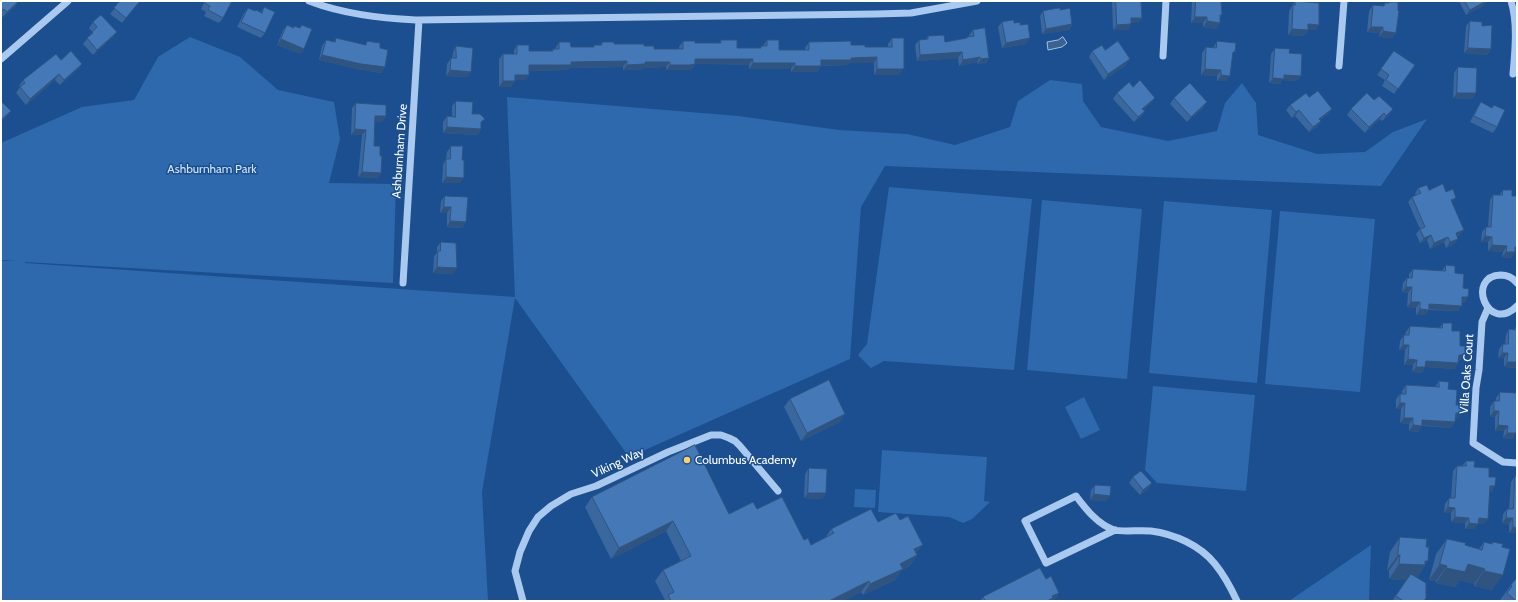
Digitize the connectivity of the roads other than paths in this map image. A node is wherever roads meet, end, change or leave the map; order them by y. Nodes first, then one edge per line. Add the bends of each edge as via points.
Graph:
1 (68, 1) edge
2 (309, 1) edge
3 (977, 1) edge
4 (1166, 1) edge
5 (1344, 1) edge
6 (1511, 1) edge
7 (419, 20) junction
8 (1163, 56) dead end
9 (1, 59) edge
10 (1339, 66) dead end
11 (1513, 74) dead end
12 (403, 283) dead end
13 (1517, 283) edge
14 (1517, 306) edge
15 (1488, 308) junction
16 (1517, 463) edge
17 (778, 491) dead end
18 (1115, 530) junction
19 (524, 601) edge
20 (1237, 601) edge

1 - 9 street
2 - 7 street via 350,13
3 - 7 street via 911,13
4 - 8 street
5 - 10 street
6 - 11 street via 1516,36
7 - 12 street, Ashburnham Drive
13 - 15 street via 1504,275 1492,277 1487,281 1482,291 1484,303
14 - 15 street via 1500,313
15 - 16 street, Villa Oaks Court via 1482,322 1473,443 1503,462
17 - 19 street, Viking Way via 735,441 711,435 596,486 571,494 538,517 529,531 515,571
18 - 18 street via 1046,563 1025,521 1076,496 1100,522
18 - 20 street via 1159,532 1179,537 1215,563

